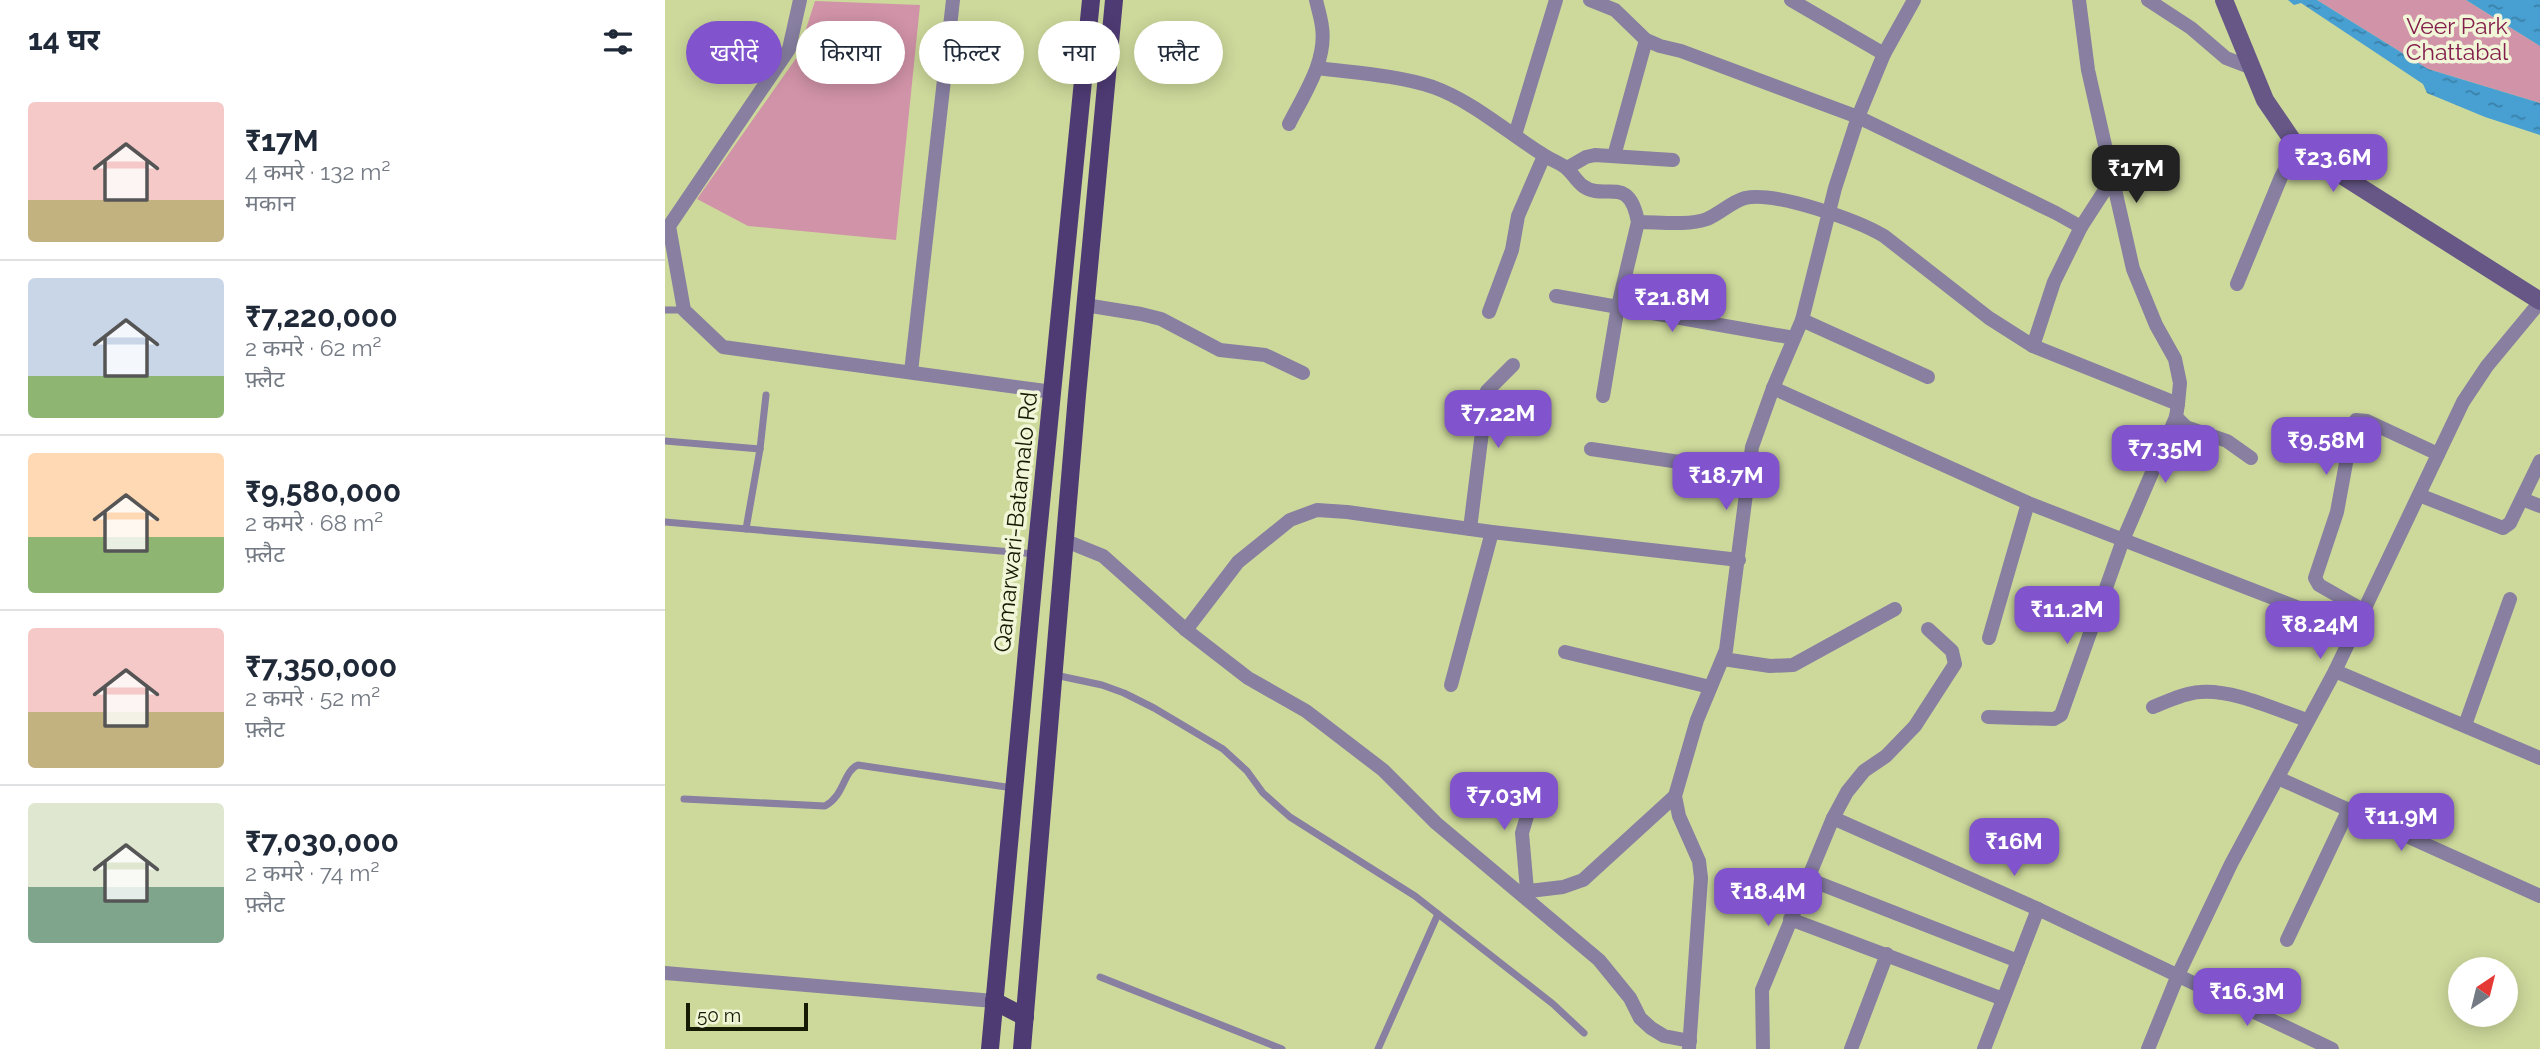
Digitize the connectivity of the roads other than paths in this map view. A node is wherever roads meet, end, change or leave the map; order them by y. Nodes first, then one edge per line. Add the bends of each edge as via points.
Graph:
1 (800, 0) edge
2 (953, 0) edge
3 (1091, 0) edge
4 (1114, 0) edge
5 (1316, 0) edge
6 (1556, 0) edge
7 (1590, 0) edge
8 (1791, 0) edge
9 (1914, 0) edge
10 (2079, 0) edge
11 (2148, 0) edge
12 (2224, 0) edge
13 (1646, 40) junction
14 (1884, 54) junction
15 (1318, 68) junction
16 (2252, 68) junction
17 (1858, 117) junction
18 (1289, 124) dead end
19 (1515, 135) junction
20 (2297, 146) junction
21 (1544, 156) junction
22 (1614, 156) junction
23 (1673, 160) dead end
24 (1567, 168) junction
25 (2112, 179) junction
26 (1831, 212) junction
27 (1638, 222) junction
28 (667, 226) edge
29 (2081, 227) junction
30 (2237, 284) dead end
31 (1556, 296) dead end
32 (2540, 301) edge
33 (1085, 305) junction
34 (1618, 306) junction
35 (665, 310) edge
36 (684, 310) junction
37 (1489, 312) dead end
38 (1802, 320) junction
39 (1794, 338) junction
40 (2033, 346) junction
41 (1513, 365) dead end
42 (911, 372) junction
43 (1303, 373) dead end
44 (1929, 377) dead end
45 (1773, 388) junction
46 (1053, 392) junction
47 (767, 396) dead end
48 (1603, 396) dead end
49 (2177, 410) junction
50 (665, 441) edge
51 (760, 449) junction
52 (1591, 449) dead end
53 (2438, 454) junction
54 (2251, 458) dead end
55 (2540, 461) edge
56 (1748, 472) junction
57 (2419, 495) junction
58 (2522, 499) junction
59 (2028, 503) junction
60 (2540, 506) edge
61 (665, 523) edge
62 (746, 529) junction
63 (1470, 529) junction
64 (1492, 532) junction
65 (2123, 540) junction
66 (1066, 541) junction
67 (1036, 554) junction
68 (1739, 560) junction
69 (2510, 599) dead end
70 (2299, 608) dead end
71 (1895, 609) dead end
72 (2363, 610) junction
73 (1927, 629) dead end
74 (1186, 630) junction
75 (1989, 638) dead end
76 (1565, 652) dead end
77 (1723, 659) junction
78 (2335, 671) junction
79 (1055, 675) junction
80 (1451, 685) dead end
81 (1710, 687) junction
82 (2153, 707) dead end
83 (1988, 717) dead end
84 (2307, 720) junction
85 (2465, 725) junction
86 (2540, 758) edge
87 (2277, 778) junction
88 (1538, 779) dead end
89 (1014, 788) junction
90 (1675, 796) junction
91 (684, 799) dead end
92 (2348, 811) junction
93 (1833, 818) junction
94 (1808, 878) junction
95 (1524, 891) junction
96 (2540, 896) edge
97 (2038, 909) junction
98 (1438, 914) junction
99 (1790, 919) junction
100 (2287, 940) dead end
101 (1888, 954) junction
102 (2018, 961) junction
103 (665, 973) edge
104 (2178, 975) junction
105 (1100, 977) dead end
106 (2003, 999) junction
107 (994, 1001) junction
108 (1025, 1017) junction
109 (1584, 1033) dead end
110 (1689, 1045) edge
111 (990, 1049) edge
112 (1022, 1049) edge
113 (1282, 1049) edge
114 (1378, 1049) edge
115 (1763, 1049) edge
116 (1851, 1049) edge
117 (1984, 1049) edge
118 (2148, 1049) edge
119 (2332, 1049) edge

1 - 28 street via 789,49
2 - 42 street
3 - 46 main road, Qamarwari-Batamalo Rd
4 - 33 main road
5 - 15 street via 1323,28
6 - 19 street
7 - 13 street via 1615,10
8 - 14 street
9 - 14 street
10 - 25 street via 2088,71
11 - 16 street via 2226,58
12 - 16 street
13 - 17 street
13 - 22 street
14 - 17 street
15 - 18 street
15 - 19 street via 1436,88
16 - 20 street via 2265,100
17 - 26 street
17 - 29 street
19 - 21 street
20 - 30 street
20 - 32 street
21 - 24 street
21 - 37 street via 1518,216 1513,250
22 - 23 street
22 - 24 street via 1586,157
24 - 27 street via 1586,188 1625,195 1636,208
25 - 29 street
25 - 49 street via 2133,269 2179,372
26 - 27 street via 1762,197 1745,198 1693,222
26 - 38 street
26 - 40 street via 1884,236 1989,318
27 - 34 street
28 - 36 street
29 - 40 street via 2054,282
31 - 34 street
32 - 53 street via 2487,366
33 - 43 street via 1161,319 1220,349 1265,355
33 - 66 main road
34 - 39 street
34 - 48 street
35 - 36 lane
36 - 42 street via 723,347
38 - 39 street
38 - 44 street
39 - 45 street
40 - 49 street
41 - 63 street via 1484,398
42 - 46 street
45 - 56 street
45 - 59 street
46 - 67 main road, Qamarwari-Batamalo Rd
47 - 51 lane
49 - 54 street via 2186,427 2227,441
49 - 65 street
50 - 51 lane
51 - 62 lane
52 - 56 street
53 - 57 street
53 - 72 street via 2367,421 2356,420 2353,425 2337,512 2315,578 2319,585
55 - 58 street
56 - 68 street
57 - 58 street via 2503,528
57 - 72 street
58 - 60 street
59 - 65 street
59 - 75 street
61 - 62 lane
62 - 67 lane
63 - 64 street
63 - 74 street via 1317,510 1290,520 1238,562
64 - 68 street
64 - 80 street
65 - 70 street
65 - 83 street via 2061,715 2055,719
66 - 74 street via 1103,556
66 - 79 main road
67 - 89 main road, Qamarwari-Batamalo Rd
68 - 77 street
69 - 85 street
71 - 77 street via 1793,665
72 - 78 street
73 - 93 street via 1954,654 1955,664 1902,741 1855,781
74 - 95 street via 1383,770 1436,822
76 - 81 street
77 - 81 street
78 - 84 street
78 - 85 street
79 - 98 lane via 1124,693 1223,749 1290,817
79 - 108 main road
81 - 90 street
82 - 84 street via 2201,691 2226,693
84 - 87 street
85 - 86 street
87 - 92 street
87 - 104 street
88 - 95 street via 1522,833
89 - 91 lane via 858,765 848,774 839,796 825,806
89 - 107 main road, Qamarwari-Batamalo Rd
90 - 95 street via 1583,880
90 - 110 street via 1701,878
92 - 96 street
92 - 100 street
93 - 94 street
93 - 97 street
94 - 99 street
94 - 102 street
95 - 110 street via 1599,960 1651,1028
97 - 102 street
97 - 104 street
98 - 109 lane
98 - 114 lane
99 - 101 street
99 - 115 street via 1762,990
101 - 106 street
101 - 116 street
102 - 106 street
103 - 107 street
104 - 118 street
104 - 119 street
105 - 113 lane
106 - 117 street
107 - 108 main road
107 - 111 main road, Qamarwari-Batamalo Rd
108 - 112 main road

